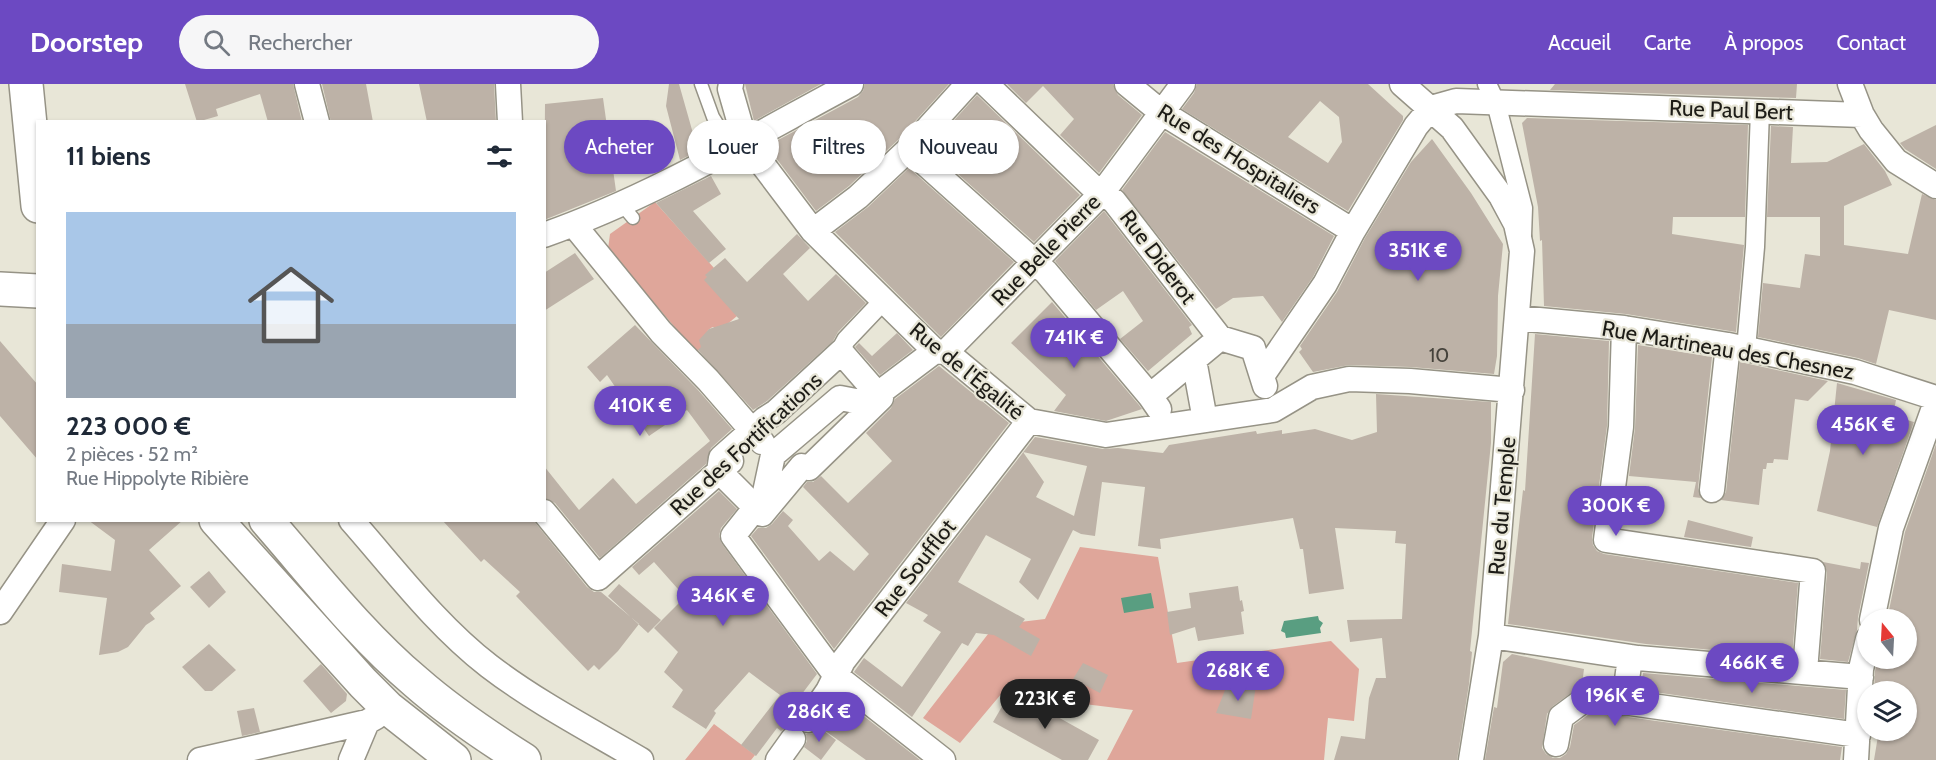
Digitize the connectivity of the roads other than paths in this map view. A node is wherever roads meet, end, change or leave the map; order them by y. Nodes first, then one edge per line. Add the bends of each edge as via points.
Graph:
1 (26, 84) edge
2 (36, 84) edge
3 (306, 84) edge
4 (508, 84) edge
5 (701, 84) edge
6 (731, 84) edge
7 (850, 84) edge
8 (968, 84) edge
9 (986, 84) edge
10 (1127, 84) edge
11 (1183, 84) edge
12 (1402, 84) edge
13 (1850, 84) edge
14 (1491, 93) edge
15 (1596, 95) edge
16 (1431, 108) junction
17 (1760, 111) junction
18 (1161, 112) junction
19 (1862, 115) junction
20 (45, 120) edge
21 (316, 120) edge
22 (510, 120) edge
23 (715, 120) edge
24 (739, 120) edge
25 (935, 120) edge
26 (779, 123) edge
27 (898, 159) edge
28 (687, 172) edge
29 (770, 174) edge
30 (938, 174) edge
31 (36, 186) edge
32 (1936, 186) edge
33 (1102, 193) junction
34 (573, 225) junction
35 (813, 231) junction
36 (1353, 231) junction
37 (546, 234) edge
38 (1522, 251) junction
39 (1035, 262) junction
40 (0, 289) edge
41 (36, 291) edge
42 (883, 301) junction
43 (1517, 318) junction
44 (1624, 328) junction
45 (1220, 338) junction
46 (1737, 347) junction
47 (841, 352) junction
48 (941, 352) junction
49 (1194, 360) junction
50 (1262, 376) junction
51 (1512, 390) junction
52 (1150, 396) junction
53 (872, 398) junction
54 (1936, 400) edge
55 (1273, 410) junction
56 (1204, 420) junction
57 (1029, 421) junction
58 (1161, 426) junction
59 (761, 441) junction
60 (719, 471) junction
61 (1712, 490) dead end
62 (760, 502) junction
63 (546, 514) edge
64 (62, 522) edge
65 (218, 522) edge
66 (268, 522) edge
67 (353, 522) edge
68 (1874, 609) edge
69 (0, 612) edge
70 (1491, 636) junction
71 (1630, 657) junction
72 (1862, 669) edge
73 (1805, 671) junction
74 (836, 676) junction
75 (1861, 676) junction
76 (1861, 681) edge
77 (1624, 703) junction
78 (378, 715) junction
79 (808, 720) dead end
80 (1857, 735) edge
81 (793, 739) dead end
82 (1858, 741) edge
83 (1556, 744) dead end
84 (200, 760) edge
85 (351, 760) edge
86 (454, 760) edge
87 (524, 760) edge
88 (640, 760) edge
89 (778, 760) edge
90 (943, 760) edge
91 (1471, 760) edge
92 (1856, 760) edge

1 - 31 main road
2 - 20 main road
3 - 21 street
4 - 22 street
5 - 23 lane
6 - 24 street
7 - 26 street
8 - 25 street
9 - 33 street, Rue Diderot
10 - 18 street, Rue des Hospitaliers
11 - 18 street, Rue Belle Pierre
12 - 16 street, Rue du Temple
13 - 19 street
14 - 15 street, Rue Paul Bert
14 - 16 street, Rue Paul Bert
14 - 38 street via 1523,208
15 - 17 street, Rue Paul Bert
16 - 36 street via 1416,126
16 - 38 street, Rue du Temple via 1452,128 1501,196 1516,224
17 - 19 street, Rue Paul Bert
17 - 46 street via 1755,247
18 - 33 street, Rue Belle Pierre
18 - 36 street, Rue des Hospitaliers
19 - 32 street via 1896,161
27 - 35 street via 858,197
28 - 34 street via 652,191 628,211
29 - 35 street, Rue de l'Égalité
30 - 39 street
33 - 39 street, Rue Belle Pierre
33 - 45 street, Rue Diderot via 1114,201
34 - 37 street
34 - 59 street via 661,332
35 - 42 street, Rue de l'Égalité
36 - 50 street via 1325,284
38 - 43 street, Rue du Temple
39 - 48 street, Rue Belle Pierre
39 - 52 street
40 - 41 main road
42 - 47 street, Rue des Fortifications via 846,340
42 - 48 street, Rue de l'Égalité
43 - 44 street, Rue Martineau des Chesnez
43 - 51 street, Rue du Temple
44 - 46 street, Rue Martineau des Chesnez
44 - 73 street via 1621,427 1606,540 1813,571
45 - 49 street
45 - 50 street via 1253,348
46 - 54 street, Rue Martineau des Chesnez via 1856,372
46 - 61 street
47 - 53 street
47 - 59 street via 776,412
48 - 53 street, Rue Belle Pierre
48 - 57 street, Rue de l'Égalité
49 - 52 street
49 - 56 street
50 - 55 street
51 - 55 street via 1349,379 1312,387
51 - 70 street, Rue du Temple
52 - 58 street via 1158,407
53 - 59 street via 840,398
53 - 62 street via 881,398 809,468 802,466 762,514
54 - 68 street via 1891,528
55 - 56 street, Rue de l'Égalité
56 - 58 street, Rue de l'Égalité
57 - 58 street, Rue de l'Égalité via 1106,435
57 - 74 street, Rue Soufflot
59 - 60 street, Rue des Fortifications
59 - 62 street
60 - 62 street
60 - 63 street, Rue des Fortifications via 598,578
62 - 74 street via 733,536
64 - 69 street
65 - 78 main road via 342,660
66 - 87 main road via 370,639 414,681
67 - 88 street via 444,626 489,666
70 - 71 street
70 - 91 street, Rue du Temple
71 - 73 street
71 - 77 street
72 - 75 street
73 - 75 street
74 - 79 street, Rue Soufflot
74 - 90 street
75 - 76 street
77 - 80 street
77 - 83 street via 1588,697 1561,717
78 - 84 street
78 - 85 street
78 - 86 main road
81 - 89 street
82 - 92 street

